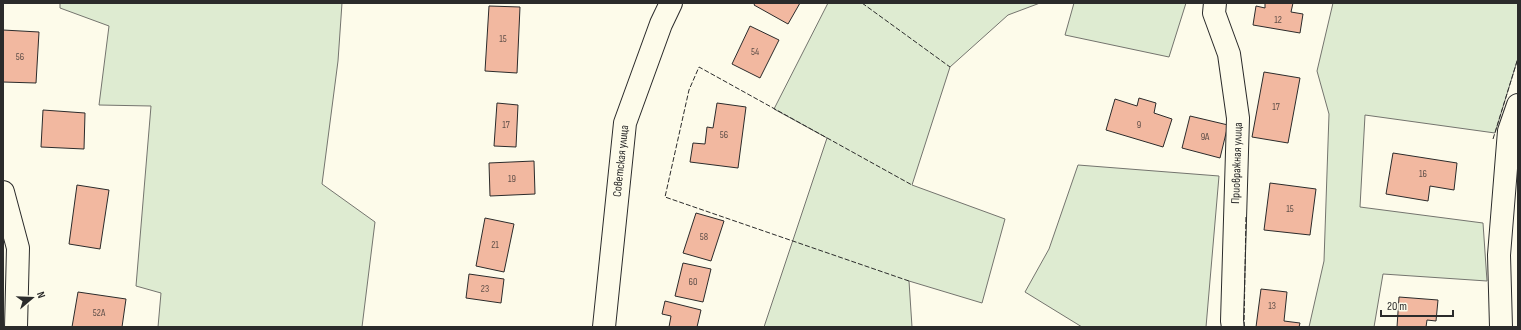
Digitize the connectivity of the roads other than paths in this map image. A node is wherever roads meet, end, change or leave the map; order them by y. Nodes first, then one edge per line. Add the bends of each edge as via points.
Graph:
1 (671, 3) edge
2 (1215, 3) edge
3 (1518, 105) edge
4 (3, 192) edge
5 (16, 327) edge
6 (604, 327) edge
7 (1233, 327) edge
8 (1502, 327) edge

1 - 6 street, Советская улица via 625,123
2 - 7 street, Приовражная улица via 1214,14 1229,54 1238,118
3 - 8 street via 1509,131 1499,255
4 - 5 street via 18,248

